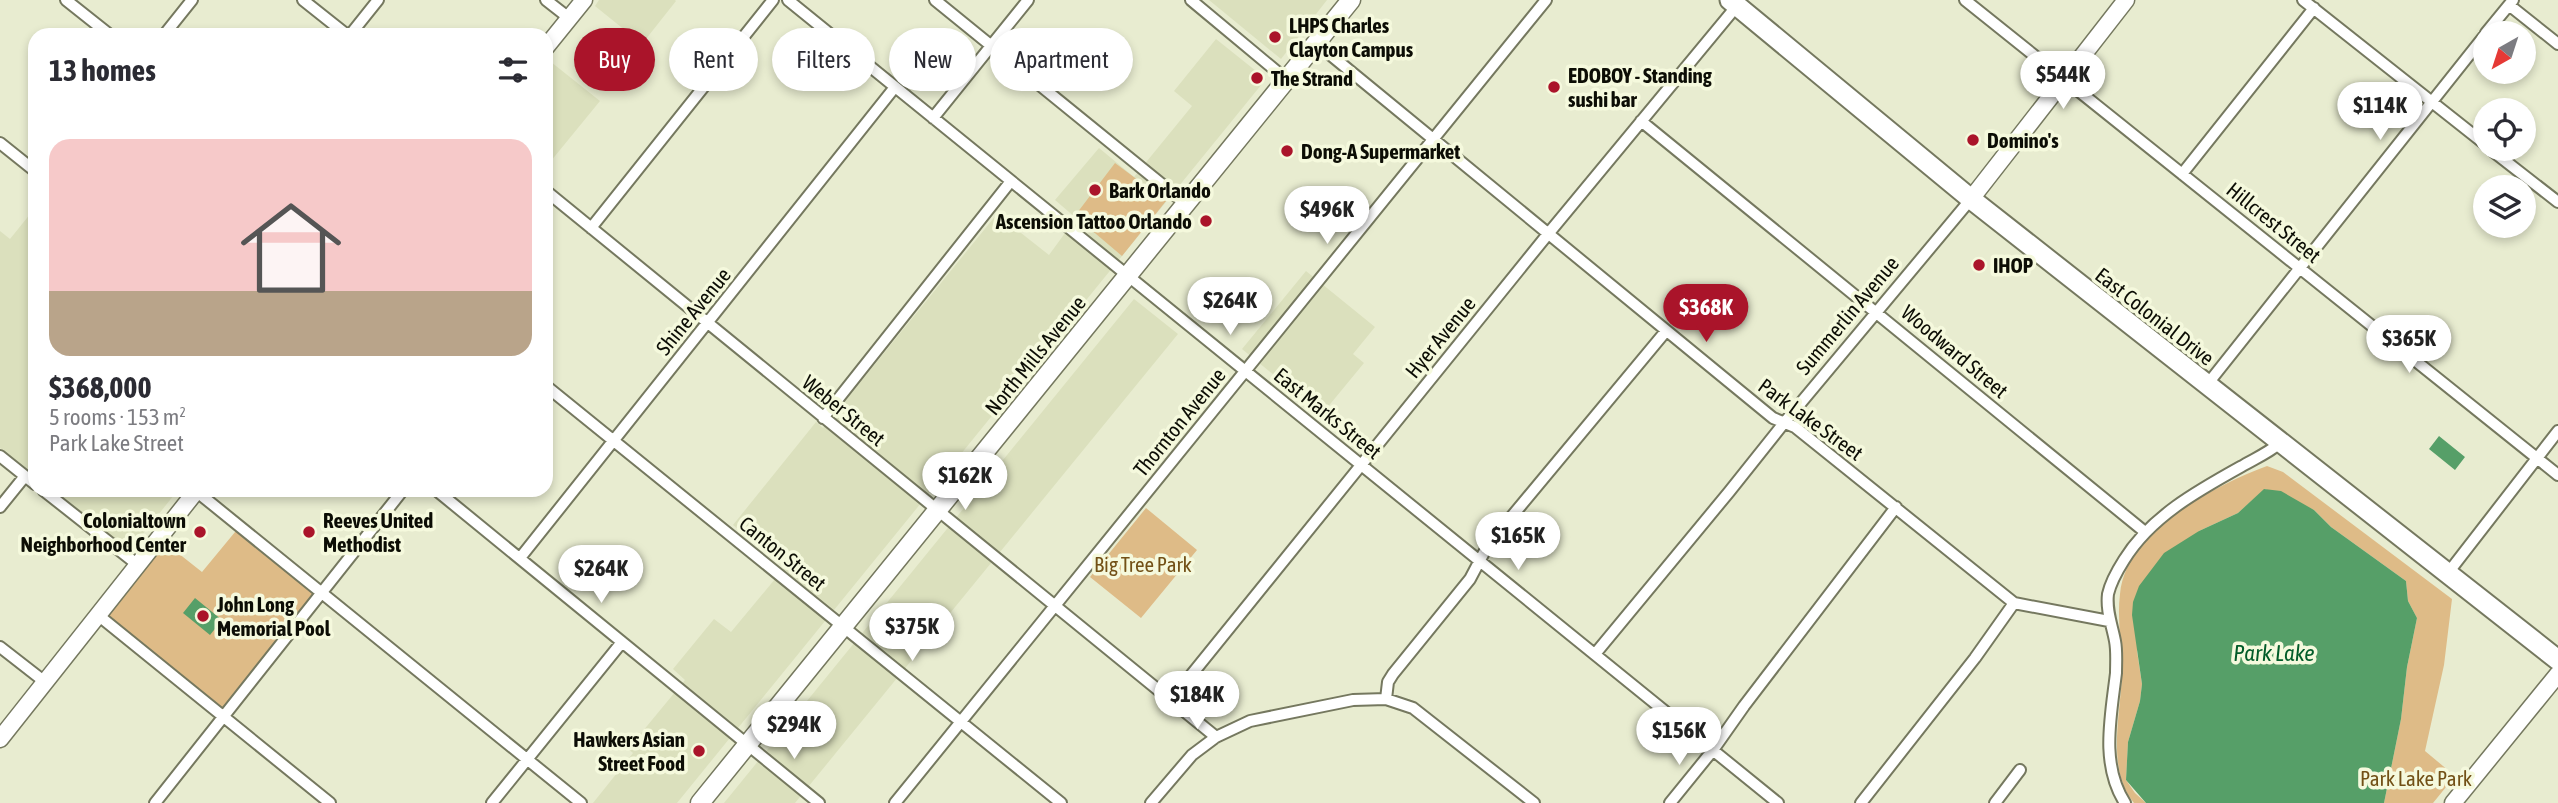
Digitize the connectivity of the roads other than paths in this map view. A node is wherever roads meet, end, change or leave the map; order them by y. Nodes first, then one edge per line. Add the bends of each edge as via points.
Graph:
1 (66, 0) edge
2 (192, 0) edge
3 (303, 0) edge
4 (378, 0) edge
5 (546, 0) edge
6 (584, 0) edge
7 (773, 0) edge
8 (935, 0) edge
9 (1028, 0) edge
10 (1191, 0) edge
11 (1351, 0) edge
12 (1545, 0) edge
13 (1965, 0) edge
14 (2126, 0) edge
15 (2303, 0) edge
16 (795, 2) edge
17 (1736, 2) edge
18 (2511, 2) edge
19 (2314, 8) junction
20 (569, 18) junction
21 (2496, 21) edge
22 (101, 28) edge
23 (170, 28) edge
24 (339, 28) edge
25 (354, 28) edge
26 (1005, 28) edge
27 (553, 38) edge
28 (990, 42) edge
29 (1316, 43) junction
30 (2558, 44) edge
31 (990, 47) edge
32 (2473, 50) edge
33 (1287, 80) junction
34 (2064, 80) junction
35 (889, 82) edge
36 (892, 91) edge
37 (900, 91) edge
38 (1049, 91) edge
39 (2432, 102) junction
40 (933, 118) junction
41 (1641, 121) junction
42 (2473, 135) edge
43 (1432, 140) junction
44 (0, 143) edge
45 (2505, 161) edge
46 (28, 165) edge
47 (2182, 174) junction
48 (1011, 181) junction
49 (553, 197) edge
50 (1971, 199) junction
51 (2558, 202) edge
52 (1186, 204) junction
53 (591, 228) junction
54 (1548, 234) junction
55 (2301, 268) junction
56 (1129, 276) junction
57 (1877, 311) junction
58 (708, 323) junction
59 (1666, 331) junction
60 (1246, 370) junction
61 (2206, 386) junction
62 (553, 392) edge
63 (823, 418) junction
64 (1784, 423) junction
65 (2558, 431) edge
66 (613, 440) junction
67 (2280, 443) junction
68 (0, 456) edge
69 (2537, 458) junction
70 (1362, 465) junction
71 (2558, 475) edge
72 (25, 476) junction
73 (28, 478) edge
74 (52, 497) edge
75 (191, 497) edge
76 (206, 497) edge
77 (397, 497) edge
78 (445, 497) edge
79 (0, 507) edge
80 (1896, 507) junction
81 (937, 510) junction
82 (2145, 532) junction
83 (520, 558) junction
84 (1479, 561) junction
85 (138, 565) junction
86 (2448, 573) junction
87 (322, 592) junction
88 (2014, 603) junction
89 (1056, 605) junction
90 (98, 615) junction
91 (2109, 621) junction
92 (843, 627) junction
93 (622, 642) junction
94 (0, 647) edge
95 (1595, 654) junction
96 (2558, 660) edge
97 (2558, 674) edge
98 (45, 682) junction
99 (1171, 699) junction
100 (1386, 699) junction
101 (224, 717) junction
102 (961, 723) junction
103 (1216, 737) junction
104 (0, 739) edge
105 (748, 744) junction
106 (1713, 750) junction
107 (527, 760) junction
108 (2020, 770) dead end
109 (2119, 800) edge
110 (155, 803) edge
111 (330, 803) edge
112 (492, 803) edge
113 (581, 803) edge
114 (700, 803) edge
115 (819, 803) edge
116 (895, 803) edge
117 (1061, 803) edge
118 (1152, 803) edge
119 (1534, 803) edge
120 (1670, 803) edge
121 (1778, 803) edge
122 (1861, 803) edge
123 (1995, 803) edge
124 (2453, 803) edge

1 - 22 street
2 - 23 street
3 - 24 street
4 - 25 street
5 - 20 street
6 - 20 street
7 - 53 street
8 - 28 street
9 - 26 street
10 - 33 street
11 - 29 main road, North Mills Avenue
12 - 43 street, Thornton Avenue
13 - 34 street, Hillcrest Street
14 - 34 street, Summerlin Avenue
15 - 19 street
16 - 35 street, East Marks Street
17 - 41 street, Hyer Avenue
17 - 50 highway, East Colonial Drive
18 - 21 street
18 - 30 street
19 - 39 street
19 - 47 street
20 - 27 street
29 - 33 main road, North Mills Avenue
29 - 43 street, Park Lake Street
31 - 40 street
32 - 39 street
33 - 52 main road, North Mills Avenue
34 - 47 street, Hillcrest Street
34 - 50 street, Summerlin Avenue
36 - 58 street, Shine Avenue
37 - 40 street, East Marks Street
38 - 52 street
39 - 42 street
39 - 55 street
40 - 48 street, East Marks Street
41 - 54 street, Hyer Avenue
41 - 57 street, Woodward Street
43 - 54 street, Park Lake Street
43 - 60 street, Thornton Avenue
44 - 46 street
45 - 51 street
47 - 55 street, Hillcrest Street
48 - 56 street, East Marks Street
48 - 63 street
49 - 53 street, Weber Street
50 - 57 street, Summerlin Avenue
50 - 61 highway, East Colonial Drive
52 - 56 main road, North Mills Avenue
53 - 58 street, Weber Street
54 - 59 street, Park Lake Street
54 - 70 street, Hyer Avenue
55 - 61 street
55 - 69 street, Hillcrest Street
56 - 60 street, East Marks Street
56 - 81 main road, North Mills Avenue
57 - 64 street, Summerlin Avenue
57 - 82 street, Woodward Street
58 - 63 street, Weber Street
58 - 66 street, Shine Avenue
59 - 64 street, Park Lake Street
59 - 84 street
60 - 70 street, East Marks Street
60 - 89 street, Thornton Avenue
61 - 67 highway, East Colonial Drive
62 - 66 street, Canton Street
63 - 81 street, Weber Street
64 - 80 street, Park Lake Street via 1796,427
64 - 95 street, Summerlin Avenue
65 - 69 street
66 - 83 street, Shine Avenue
66 - 92 street, Canton Street
67 - 82 street via 2186,498
67 - 86 highway, East Colonial Drive
68 - 72 street
69 - 71 street, Hillcrest Street
69 - 86 street
70 - 84 street, East Marks Street
70 - 99 street, Hyer Avenue
72 - 73 street
72 - 79 street
74 - 85 street
75 - 85 street
76 - 87 street
77 - 87 street
78 - 83 street
80 - 88 street, Park Lake Street
80 - 106 street
81 - 89 street, Weber Street
81 - 92 main road, North Mills Avenue
82 - 91 street via 2113,577
83 - 93 street
84 - 95 street, East Marks Street
84 - 100 street via 1470,579 1388,682
85 - 90 street
86 - 96 highway, East Colonial Drive
87 - 101 street
87 - 107 street
88 - 91 street, Park Lake Street
88 - 122 street
89 - 99 street, Weber Street
89 - 102 street, Thornton Avenue
90 - 98 street
90 - 101 street
91 - 109 street via 2116,671 2110,747
92 - 102 street, Canton Street
92 - 105 main road, North Mills Avenue
93 - 105 street
93 - 107 street
94 - 98 street
95 - 106 street, East Marks Street
97 - 124 street
98 - 104 street
99 - 103 street, Weber Street
100 - 103 street via 1353,700 1279,714
100 - 119 street via 1413,708
101 - 110 street
101 - 111 street
102 - 116 street, Thornton Avenue
102 - 117 street, Canton Street
103 - 118 street via 1192,755
105 - 114 main road, North Mills Avenue
105 - 115 street
106 - 120 street
106 - 121 street, East Marks Street
107 - 112 street
107 - 113 street
108 - 123 street

